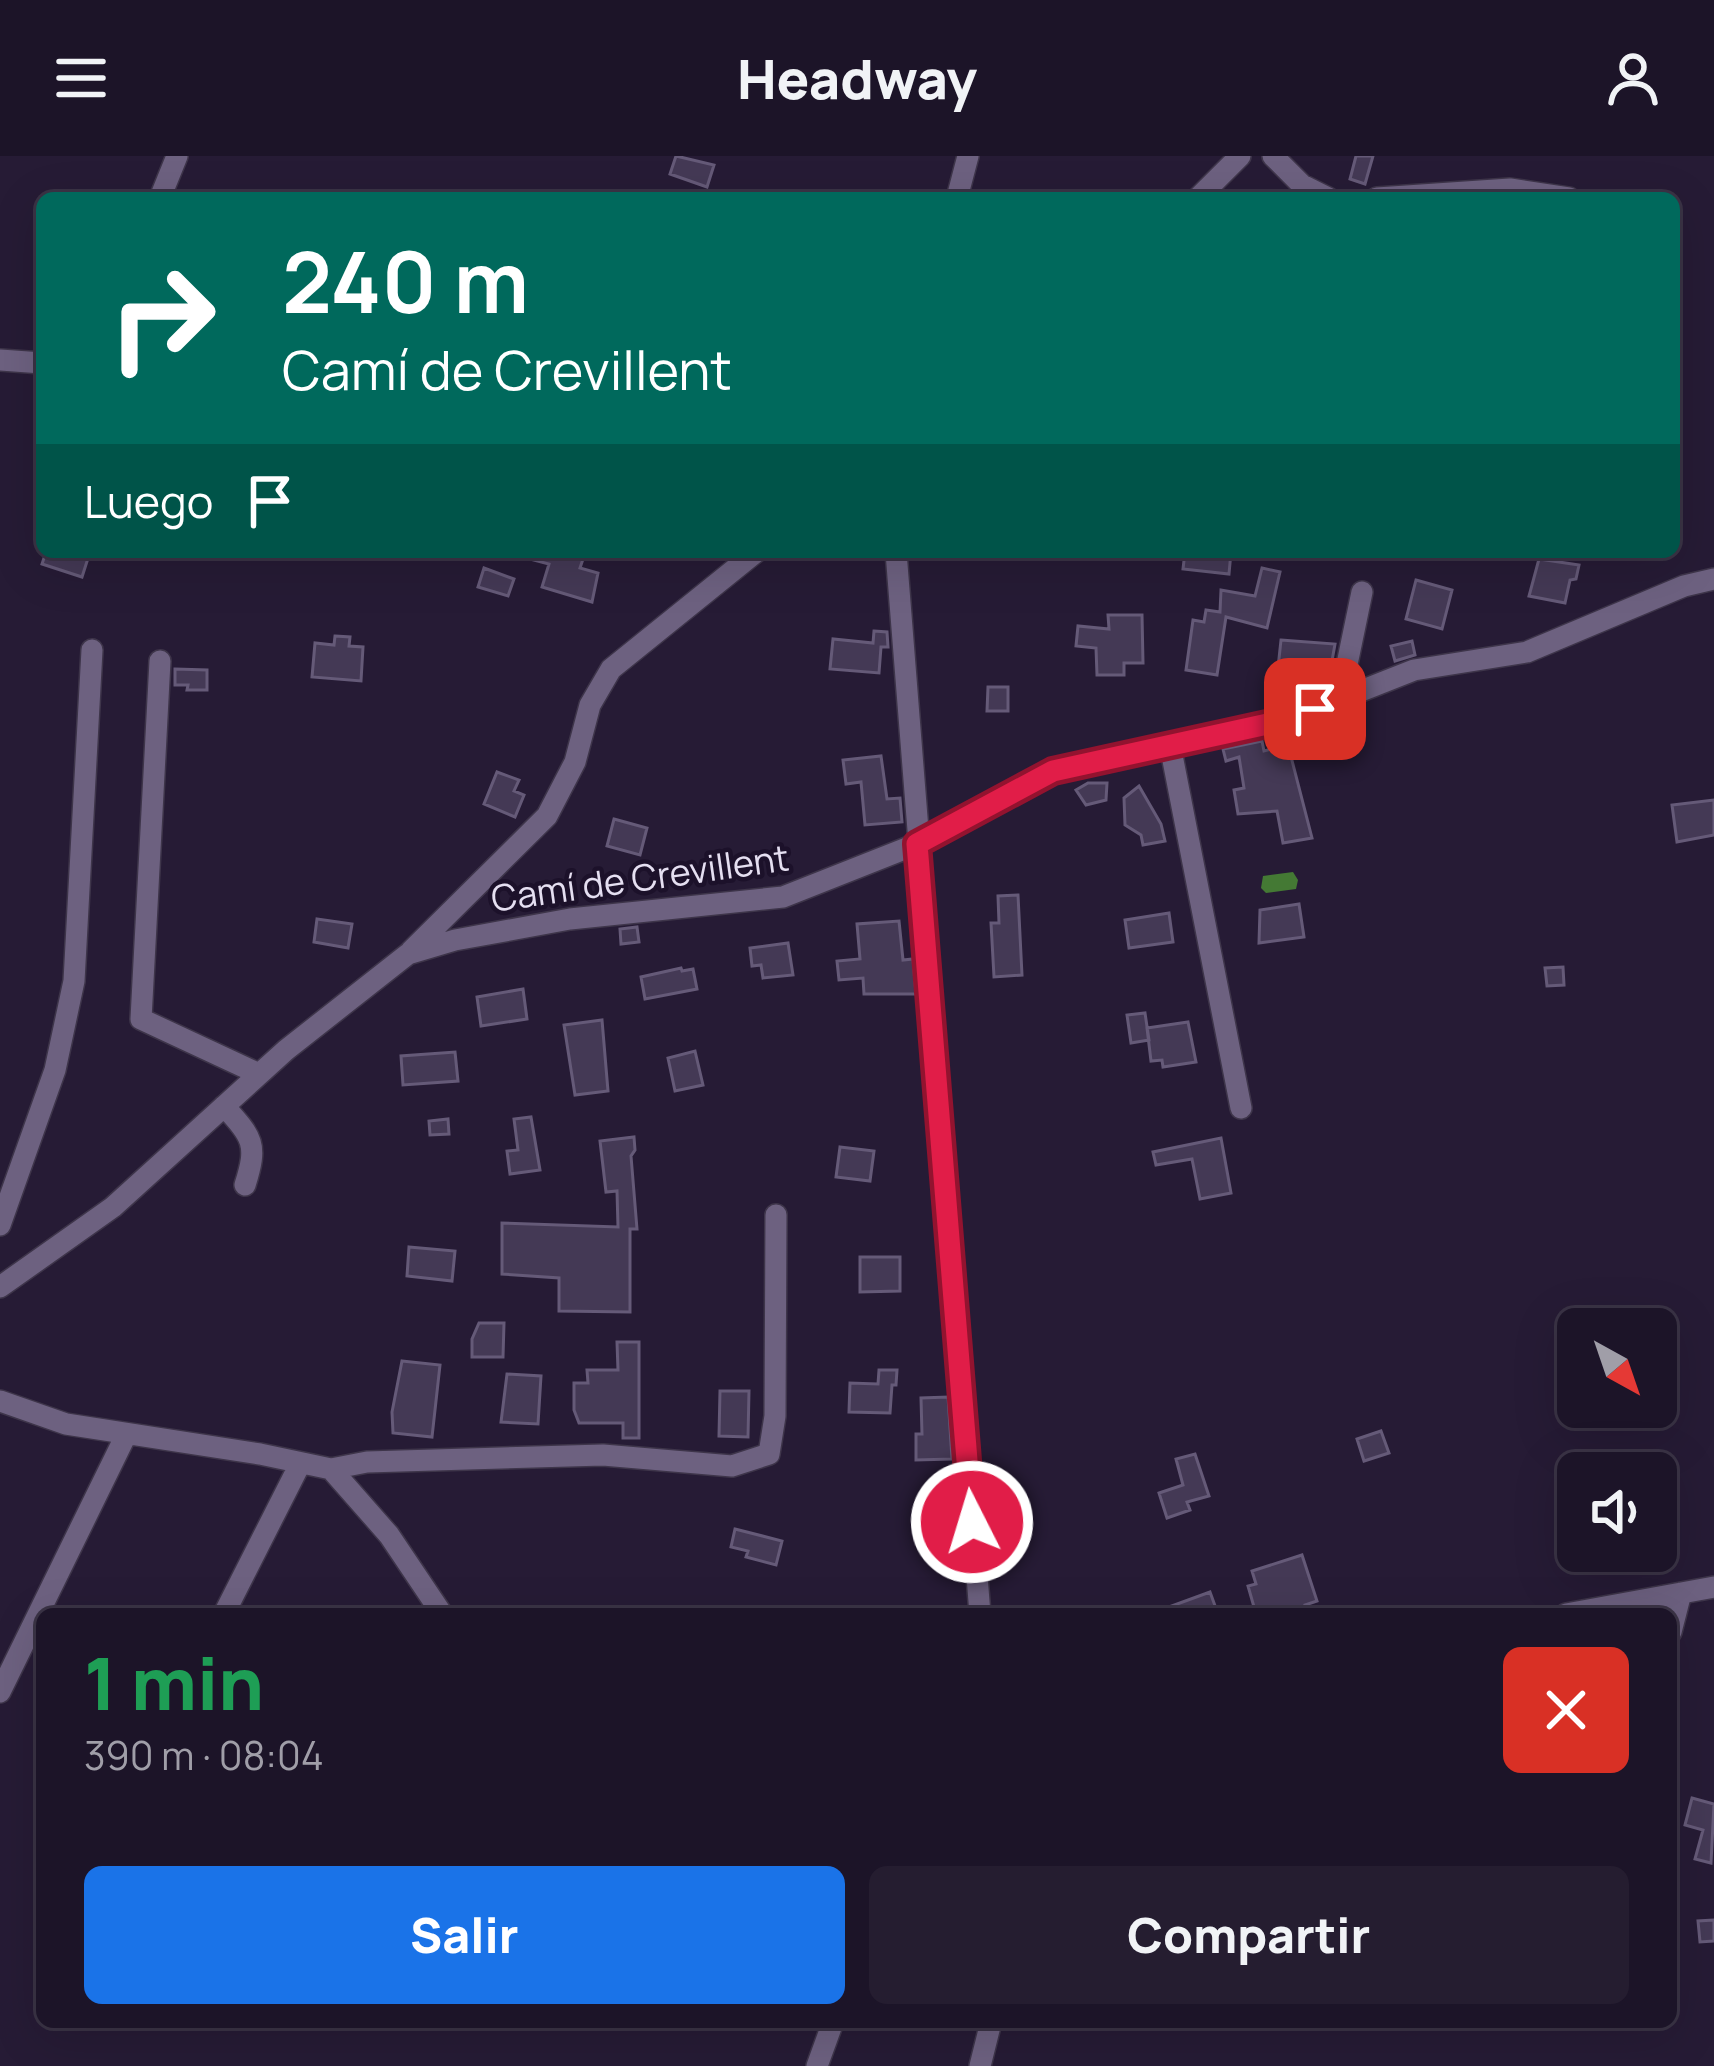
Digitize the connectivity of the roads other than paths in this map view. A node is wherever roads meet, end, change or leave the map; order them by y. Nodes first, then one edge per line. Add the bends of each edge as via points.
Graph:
1 (178, 156) edge
2 (968, 156) edge
3 (1240, 156) edge
4 (1273, 156) edge
5 (162, 192) edge
6 (959, 192) edge
7 (1204, 192) edge
8 (1316, 192) edge
9 (1466, 192) edge
10 (1530, 192) edge
11 (0, 360) edge
12 (36, 363) edge
13 (749, 558) edge
14 (896, 558) edge
15 (1714, 579) edge
16 (1362, 592) dead end
17 (92, 650) dead end
18 (160, 661) dead end
19 (1340, 698) junction
20 (1169, 745) junction
21 (917, 844) junction
22 (408, 954) junction
23 (259, 1074) junction
24 (224, 1106) junction
25 (1241, 1108) dead end
26 (245, 1185) dead end
27 (776, 1215) dead end
28 (0, 1225) edge
29 (0, 1286) edge
30 (0, 1401) edge
31 (126, 1435) junction
32 (300, 1464) junction
33 (331, 1469) junction
34 (1714, 1587) edge
35 (1681, 1593) junction
36 (41, 1608) edge
37 (227, 1608) edge
38 (438, 1608) edge
39 (980, 1608) edge
40 (1599, 1608) edge
41 (1677, 1609) edge
42 (36, 1619) edge
43 (0, 1692) edge
44 (831, 2028) edge
45 (990, 2028) edge
46 (817, 2066) edge
47 (980, 2066) edge

1 - 5 street
2 - 6 street
3 - 7 street
4 - 8 street
9 - 10 street
11 - 12 street
13 - 22 street via 611,669 547,816
14 - 21 street
15 - 19 street, Camí de Crevillent via 1527,652 1414,670
16 - 19 street
17 - 28 street via 74,981 56,1070
18 - 23 street via 141,1019
19 - 20 street, Camí de Crevillent via 1290,719
20 - 21 street, Camí de Crevillent via 1053,771
20 - 25 street
21 - 22 street, Camí de Crevillent via 783,897 570,919
21 - 39 street
22 - 23 street, Camí de Crevillent
23 - 24 street, Camí de Crevillent
24 - 26 street via 256,1153
24 - 29 street, Camí de Crevillent via 112,1207
27 - 33 street via 769,1454 732,1466 603,1455
30 - 31 street
31 - 32 street
31 - 36 street
32 - 33 street
32 - 37 street
33 - 38 street via 389,1534
34 - 35 street
35 - 40 street
35 - 41 street
42 - 43 street
44 - 46 street
45 - 47 street

